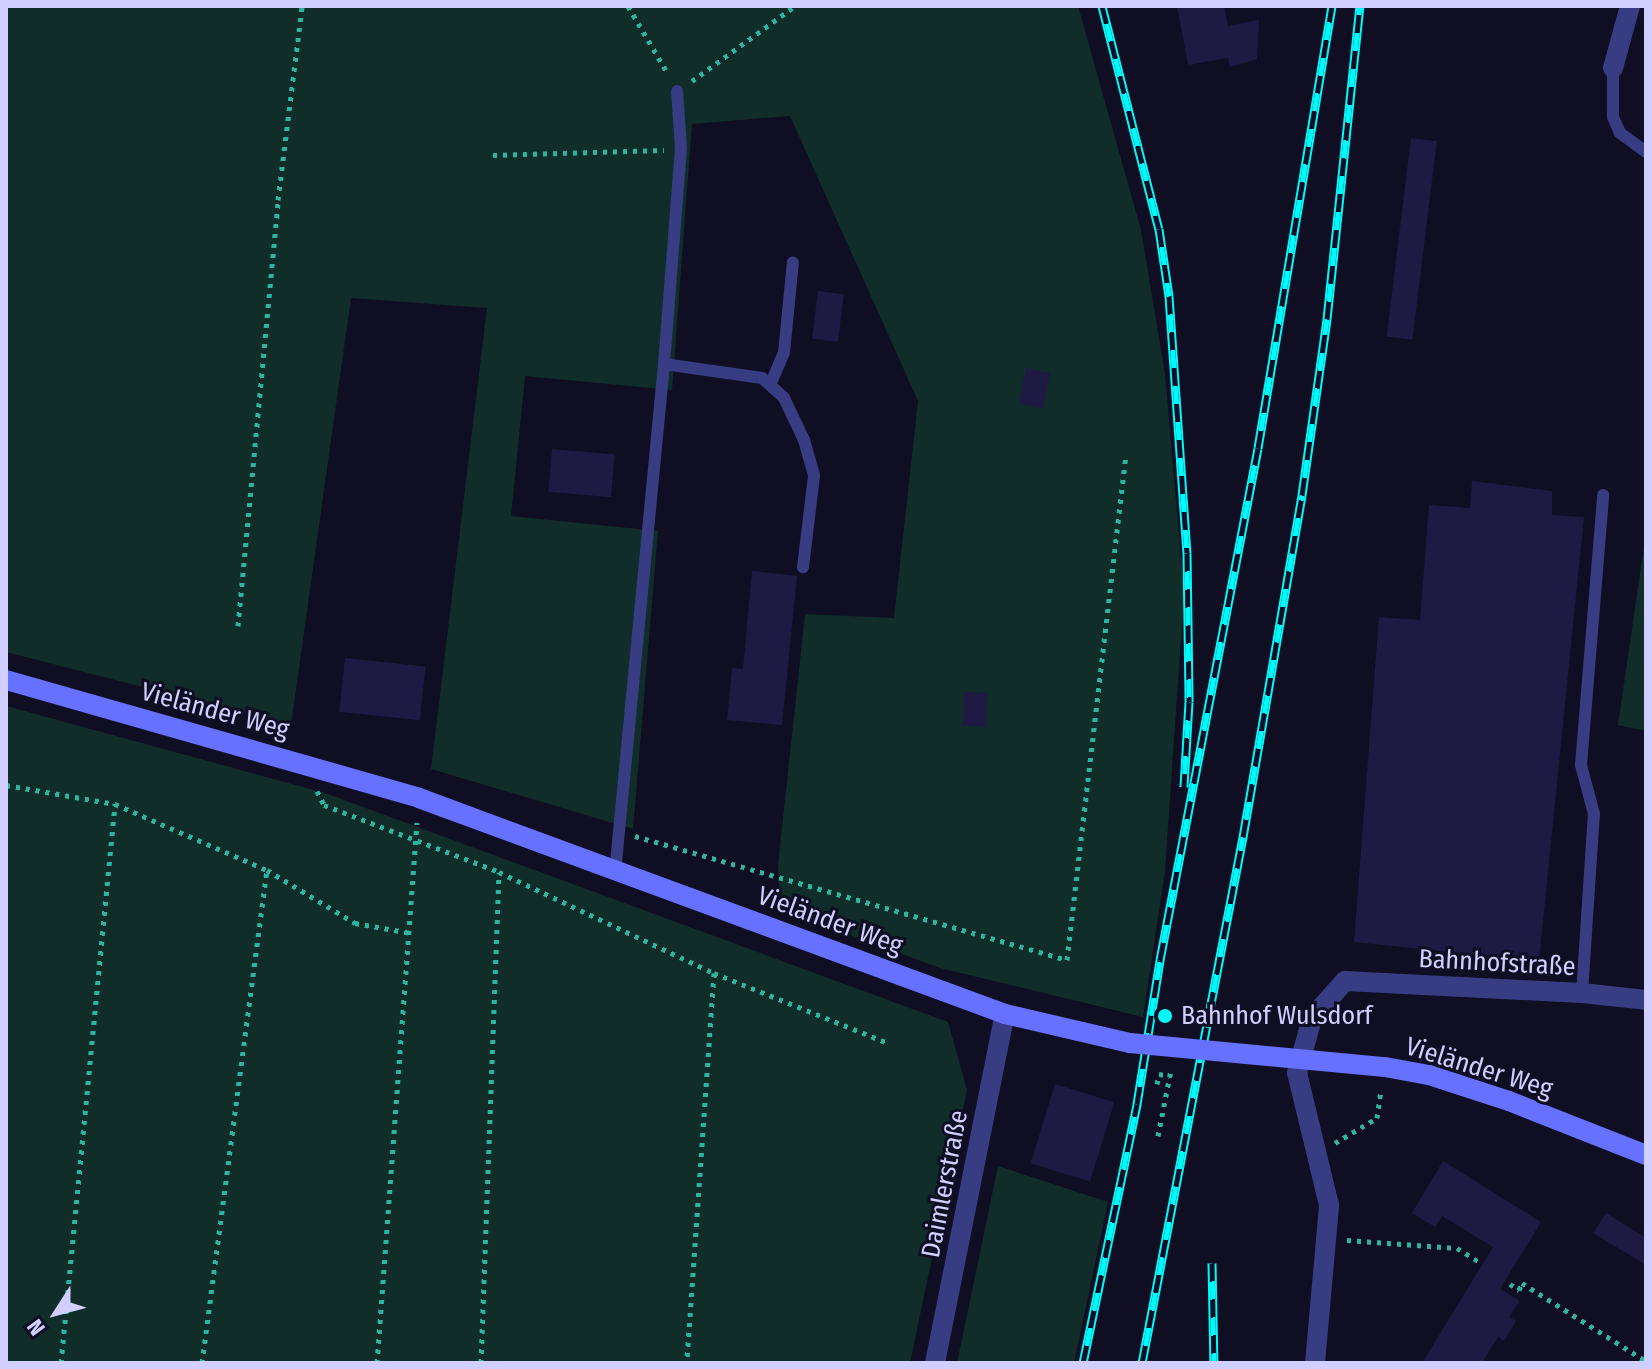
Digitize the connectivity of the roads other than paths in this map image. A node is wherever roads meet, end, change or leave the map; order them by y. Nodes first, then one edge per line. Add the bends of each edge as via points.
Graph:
1 (1630, 6) edge
2 (1613, 68) joint
3 (677, 91) road end
4 (1646, 152) edge
5 (793, 262) dead end
6 (664, 364) junction
7 (771, 383) junction
8 (1603, 495) dead end
9 (803, 567) dead end
10 (6, 680) edge
11 (615, 873) junction
12 (1582, 993) junction
13 (1646, 1000) edge
14 (1005, 1014) junction
15 (1646, 1155) edge
16 (935, 1363) edge
17 (1315, 1363) edge

1 - 2 street
2 - 4 lane via 1613,117 1620,133
3 - 6 lane via 681,149
5 - 7 lane via 784,353
6 - 7 lane
6 - 11 lane
7 - 9 lane via 804,440 814,476
8 - 12 lane via 1581,765 1594,814
10 - 11 street, Vieländer Weg via 419,798
11 - 14 street, Vieländer Weg
12 - 13 street, Bahnhofstraße
12 - 17 street, Bahnhofstraße via 1345,981 1312,1018 1297,1073 1329,1205
14 - 15 street, Vieländer Weg, bridge via 1130,1043 1429,1075
14 - 16 street, Daimlerstraße

